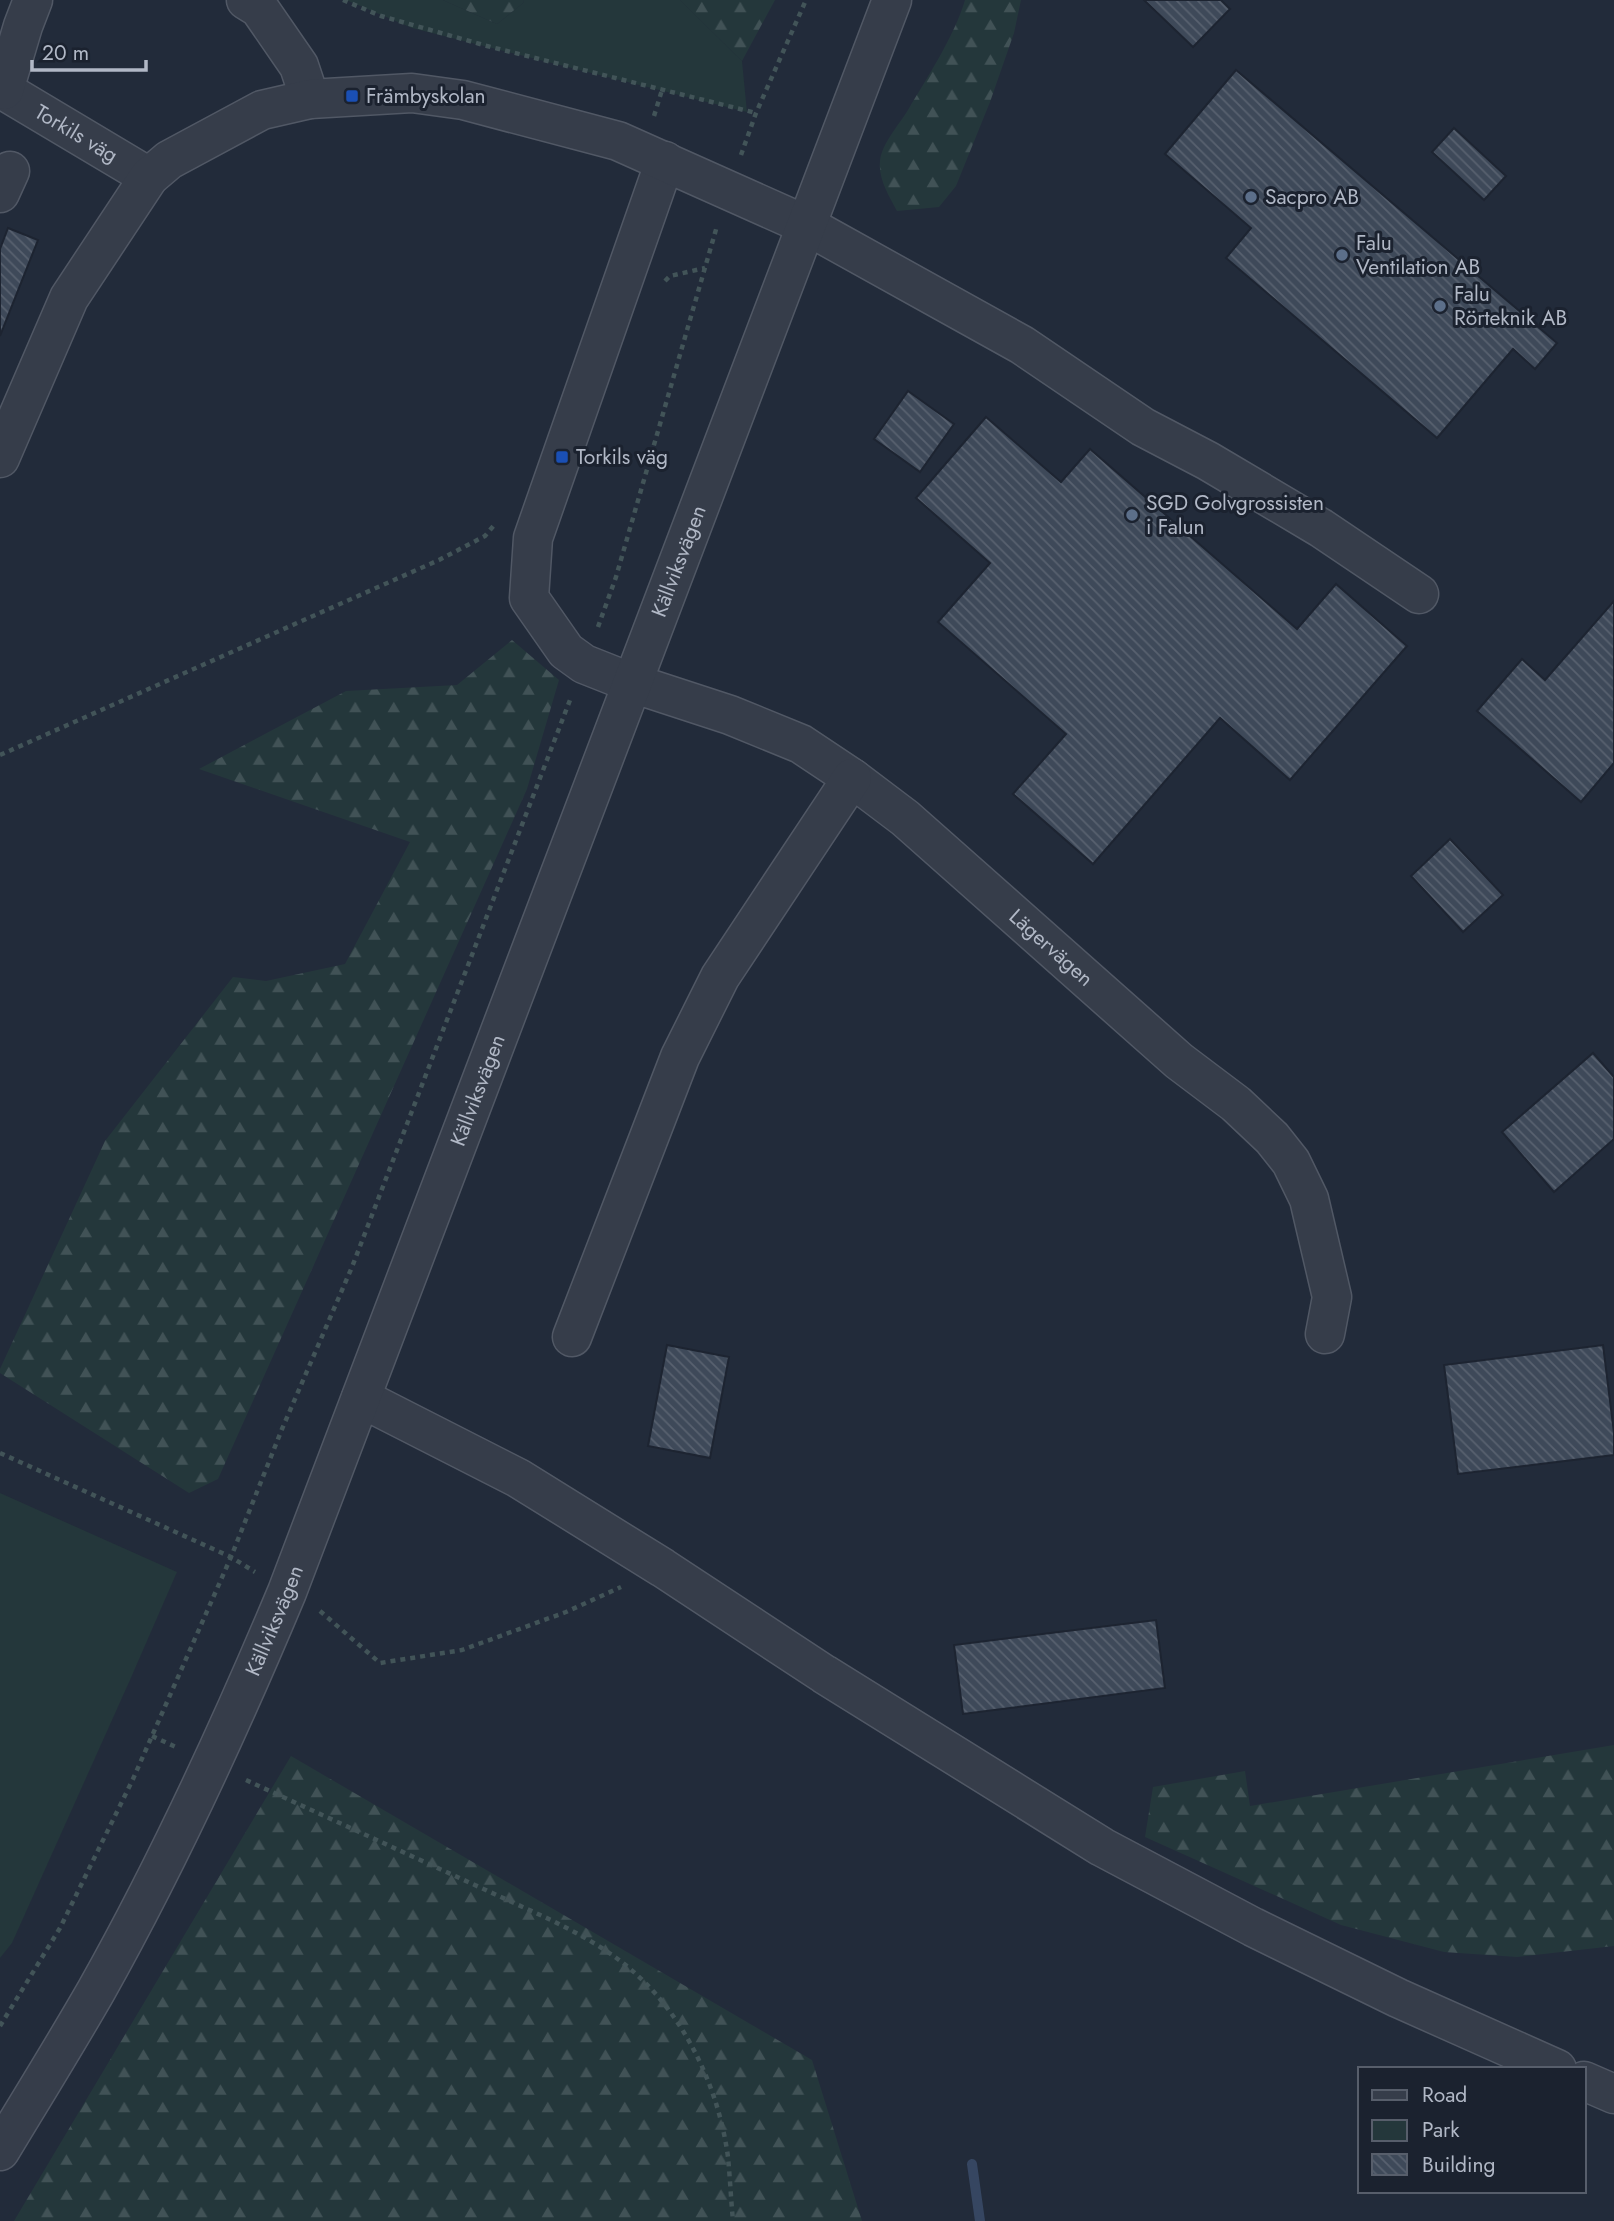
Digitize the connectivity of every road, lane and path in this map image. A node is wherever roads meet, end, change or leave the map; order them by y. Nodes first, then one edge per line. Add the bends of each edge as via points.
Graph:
1 (33, 0) edge
2 (246, 0) edge
3 (343, 0) edge
4 (806, 0) edge
5 (892, 0) edge
6 (2, 89) edge
7 (310, 99) junction
8 (756, 113) junction
9 (665, 161) junction
10 (149, 177) junction
11 (729, 190) junction
12 (806, 225) junction
13 (10, 410) edge
14 (0, 458) edge
15 (502, 517) dead end
16 (1419, 594) dead end
17 (584, 664) junction
18 (632, 683) junction
19 (0, 755) edge
20 (852, 778) junction
21 (1325, 1334) dead end
22 (572, 1337) dead end
23 (361, 1398) junction
24 (0, 1453) edge
25 (231, 1557) junction
26 (663, 1568) junction
27 (380, 1663) dead end
28 (152, 1735) junction
29 (212, 1764) junction
30 (0, 2026) edge
31 (1553, 2067) edge
32 (1586, 2082) edge
33 (1614, 2094) edge
34 (0, 2151) edge
35 (733, 2221) edge

1 - 6 street, Torkils väg
2 - 7 street via 259,8 299,66
3 - 8 path via 381,16 487,46
4 - 8 path
5 - 12 street, Källviksvägen
6 - 10 street, Torkils väg
7 - 9 street via 412,93 463,100 618,141
7 - 10 street via 262,110 169,160
8 - 11 path
9 - 11 street
9 - 17 street via 533,538 529,598 566,651
10 - 13 street via 69,298
11 - 12 street
11 - 17 path via 616,577
12 - 16 street via 1022,345 1143,427 1321,528
12 - 18 street, Källviksvägen
13 - 14 street
15 - 19 path via 485,536 439,560
17 - 18 street, Lägervägen
17 - 25 path via 352,1267
18 - 20 street, Lägervägen via 801,744
18 - 23 street, Källviksvägen
20 - 21 street, Lägervägen via 905,818 1272,1138 1291,1162 1309,1199 1332,1297
20 - 22 street via 720,976 680,1057
23 - 26 street via 518,1478
23 - 29 street, Källviksvägen via 287,1592
24 - 25 path
25 - 28 path
26 - 27 path via 566,1612 462,1650
26 - 31 street via 1102,1847 1398,1998
28 - 29 path
28 - 30 path via 60,1928
29 - 34 street, Källviksvägen via 96,1990
29 - 35 path via 551,1920 590,1940 635,1972 683,2031 710,2085 728,2156
32 - 33 street

